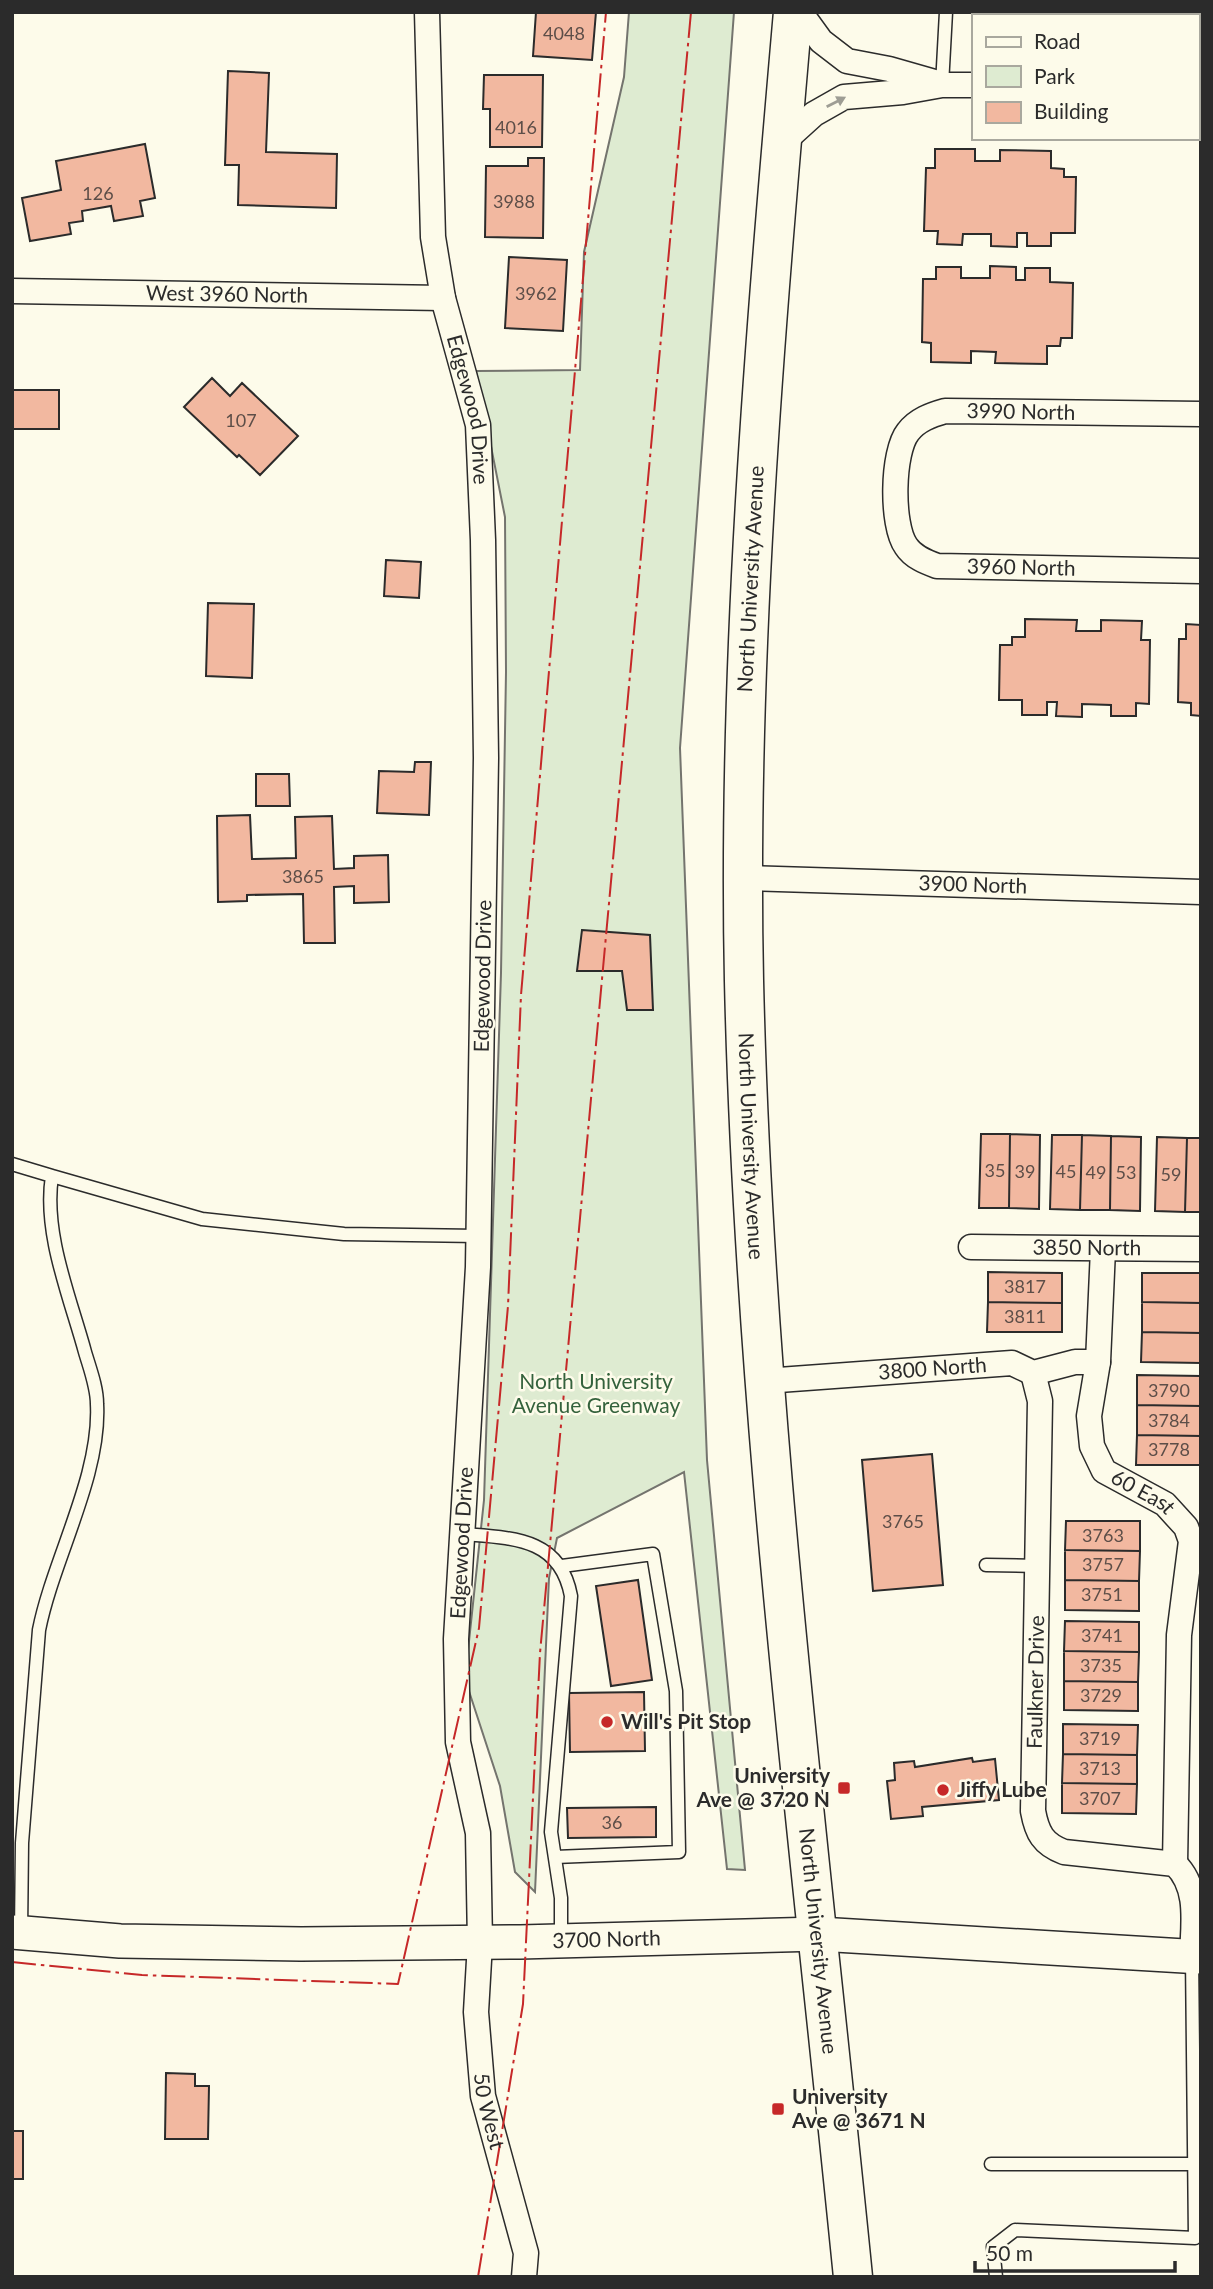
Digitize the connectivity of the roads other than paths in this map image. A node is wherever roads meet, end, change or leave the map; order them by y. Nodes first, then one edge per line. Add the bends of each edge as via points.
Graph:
1 (427, 12) edge
2 (793, 12) edge
3 (800, 12) edge
4 (946, 12) edge
5 (942, 85) junction
6 (972, 85) edge
7 (782, 143) junction
8 (12, 291) edge
9 (443, 298) junction
10 (1201, 414) edge
11 (897, 490) joint
12 (1201, 571) edge
13 (744, 878) junction
14 (1201, 892) edge
15 (12, 1164) edge
16 (52, 1176) junction
17 (478, 1236) junction
18 (971, 1247) dead end
19 (1102, 1248) junction
20 (1201, 1249) edge
21 (1098, 1362) junction
22 (1033, 1373) junction
23 (765, 1381) junction
24 (462, 1534) junction
25 (986, 1565) dead end
26 (562, 1566) junction
27 (1038, 1566) junction
28 (555, 1857) junction
29 (1175, 1864) junction
30 (17, 1933) edge
31 (819, 1934) junction
32 (561, 1941) junction
33 (480, 1943) junction
34 (1196, 1957) edge
35 (991, 2164) dead end
36 (1194, 2164) junction
37 (1198, 2240) edge
38 (524, 2277) edge
39 (853, 2277) edge
40 (996, 2277) edge

1 - 9 street, Edgewood Drive via 433,237
2 - 7 highway, North University Avenue
3 - 5 street via 821,40 847,61
4 - 5 lane
5 - 6 street
7 -> 5 street via 814,114 844,97
7 - 13 highway, North University Avenue via 753,524
8 - 9 street, West 3960 North
9 - 17 street, Edgewood Drive via 478,425 483,540 486,758
10 - 11 street, 3990 North via 945,411 923,419 906,434 897,456
11 - 12 street, 3960 North via 897,520 906,548 937,566
13 - 14 street, 3900 North
13 - 23 highway, North University Avenue via 749,1116
15 - 16 lane
16 - 17 lane via 202,1219 344,1234
16 - 30 lane via 49,1192 55,1238 97,1404 83,1490 39,1630
17 - 24 street, Edgewood Drive
18 - 19 street, 3850 North
19 - 20 street, 3850 North
19 - 21 street, 60 East
21 - 22 street via 1075,1362
21 - 29 street, 60 East via 1089,1430 1098,1461 1116,1480 1165,1504 1191,1541 1179,1635
22 - 23 street, 3800 North via 1012,1363
22 - 27 street, Faulkner Drive via 1040,1389
23 - 31 highway, North University Avenue
24 - 26 lane via 524,1541
24 - 33 street, Edgewood Drive via 456,1639 458,1742 478,1833
25 - 27 lane
26 - 28 lane via 571,1597 551,1832
26 - 28 lane via 653,1554 676,1691 679,1852
27 - 29 street, Faulkner Drive via 1036,1827 1050,1847 1064,1852
28 - 32 lane
29 - 34 street via 1185,1873 1193,1896
30 - 33 main road, 3700 North via 120,1941
31 - 32 main road, 3700 North
31 - 34 main road, 3700 North
31 - 39 highway, North University Avenue
32 - 33 main road, 3700 North
33 - 38 street, 50 West via 476,2012 483,2096 526,2253
34 - 36 lane
35 - 36 lane
36 - 37 lane
37 - 40 lane via 1015,2230 993,2246

